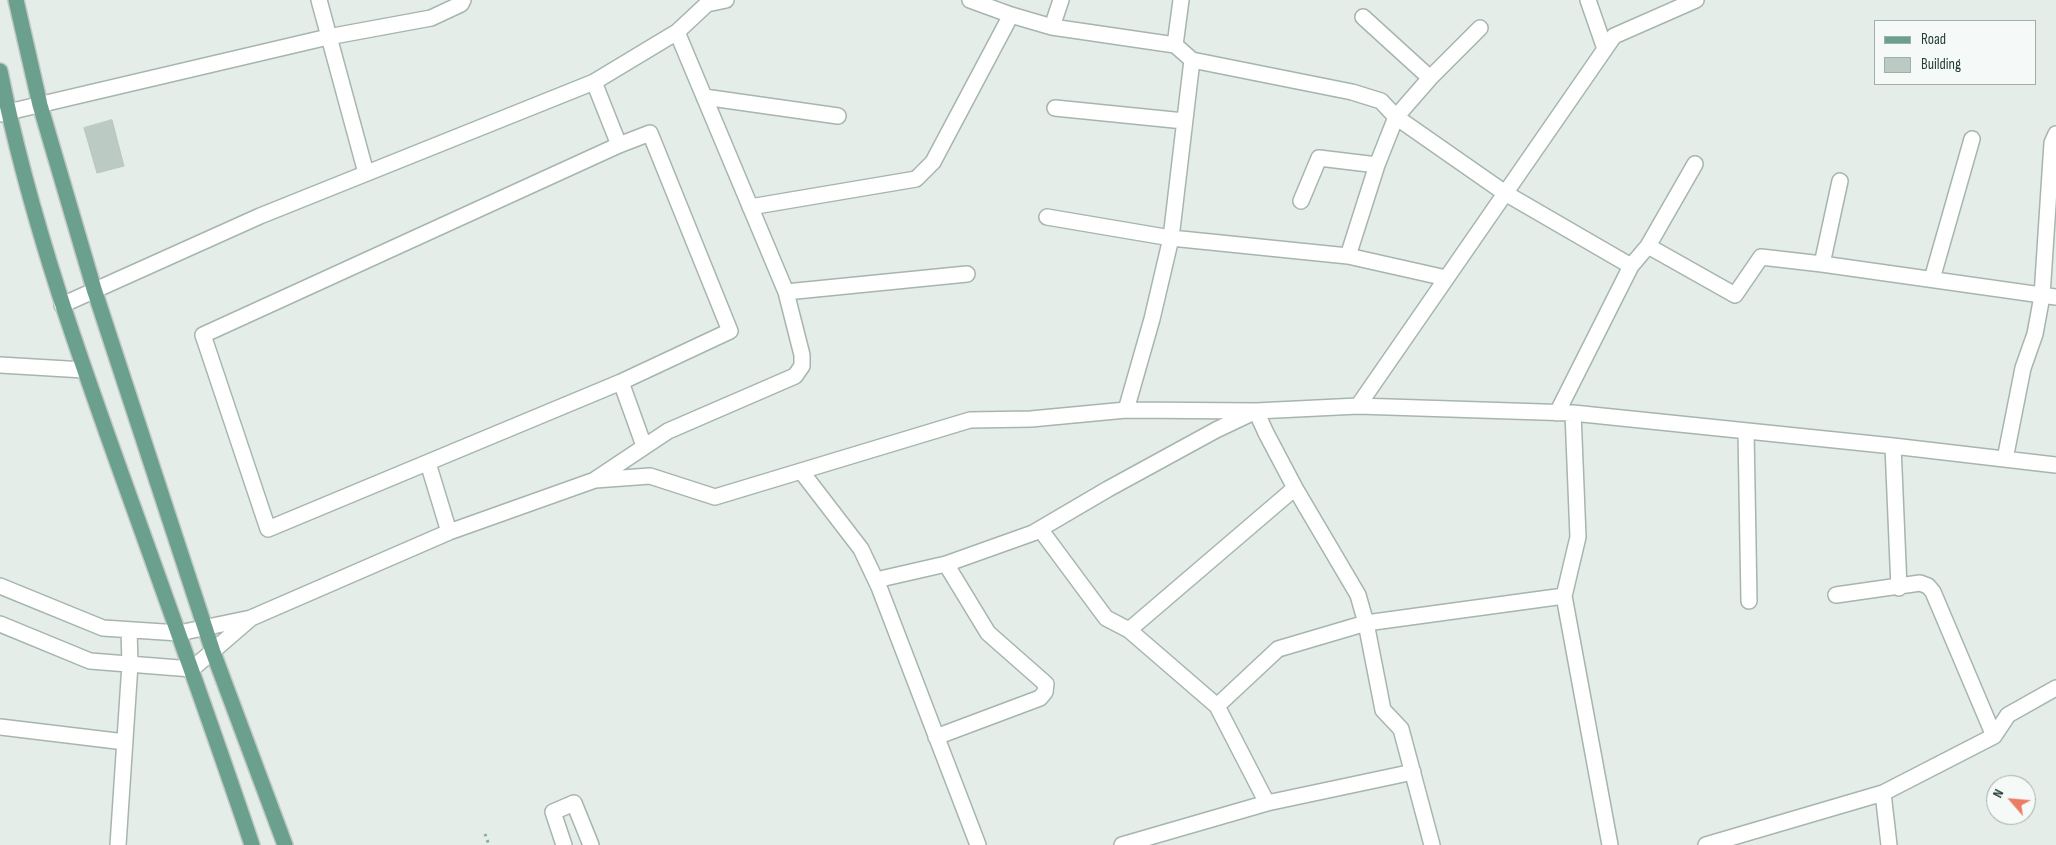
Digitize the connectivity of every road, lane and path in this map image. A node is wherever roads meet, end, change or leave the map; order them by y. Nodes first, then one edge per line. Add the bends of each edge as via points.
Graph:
1 (16, 0) edge
2 (319, 0) edge
3 (463, 0) edge
4 (724, 0) edge
5 (970, 0) edge
6 (1061, 0) edge
7 (1181, 0) edge
8 (1588, 0) edge
9 (1696, 0) edge
10 (1012, 16) junction
11 (1364, 17) dead end
12 (1052, 27) junction
13 (1480, 28) dead end
14 (677, 32) junction
15 (328, 37) junction
16 (1175, 45) junction
17 (1605, 49) junction
18 (1192, 60) junction
19 (0, 71) edge
20 (1430, 78) junction
21 (594, 82) junction
22 (704, 97) junction
23 (40, 105) junction
24 (1055, 108) dead end
25 (4, 114) edge
26 (838, 116) dead end
27 (1396, 117) junction
28 (1184, 121) junction
29 (2056, 134) edge
30 (1972, 139) dead end
31 (619, 145) junction
32 (1695, 164) dead end
33 (1377, 165) junction
34 (366, 173) junction
35 (1840, 181) dead end
36 (1505, 193) junction
37 (1301, 200) dead end
38 (750, 207) junction
39 (1047, 217) dead end
40 (1171, 238) junction
41 (1648, 246) junction
42 (1348, 256) junction
43 (1822, 264) junction
44 (1631, 266) junction
45 (967, 274) dead end
46 (1446, 278) junction
47 (1932, 279) junction
48 (94, 289) junction
49 (786, 292) junction
50 (2049, 296) edge
51 (62, 305) junction
52 (0, 365) edge
53 (84, 370) junction
54 (621, 382) junction
55 (1358, 406) junction
56 (1126, 410) junction
57 (1256, 411) junction
58 (1557, 413) junction
59 (1573, 413) junction
60 (1746, 431) junction
61 (644, 446) junction
62 (1893, 446) junction
63 (2005, 459) junction
64 (428, 463) junction
65 (2056, 465) edge
66 (801, 470) junction
67 (595, 480) junction
68 (1295, 488) junction
69 (1040, 529) junction
70 (449, 532) junction
71 (946, 564) junction
72 (876, 580) junction
73 (0, 586) edge
74 (1899, 588) junction
75 (1836, 595) dead end
76 (1564, 596) junction
77 (1749, 601) dead end
78 (251, 618) junction
79 (1366, 623) junction
80 (0, 624) edge
81 (206, 628) junction
82 (129, 630) junction
83 (1129, 630) junction
84 (179, 633) junction
85 (214, 652) junction
86 (130, 664) junction
87 (192, 669) junction
88 (2056, 688) edge
89 (1217, 706) junction
90 (0, 727) edge
91 (1994, 736) junction
92 (936, 737) junction
93 (125, 742) junction
94 (1413, 772) junction
95 (1883, 793) junction
96 (1267, 803) junction
97 (485, 834) dead end
98 (1734, 840) edge
99 (118, 845) edge
100 (252, 845) edge
101 (286, 845) edge
102 (489, 845) edge
103 (564, 845) edge
104 (591, 845) edge
105 (978, 845) edge
106 (1122, 845) edge
107 (1432, 845) edge
108 (1610, 845) edge
109 (1706, 845) edge
110 (1889, 845) edge

1 - 23 main road
2 - 15 street
3 - 15 street via 461,4 431,18
4 - 14 street via 707,4
5 - 10 street
6 - 12 street
7 - 16 street
8 - 17 street
9 - 17 street via 1614,36
10 - 12 street
10 - 38 street via 933,162 916,179
11 - 20 street
12 - 16 street
13 - 20 street
14 - 21 street
14 - 22 street
15 - 23 street
15 - 34 street
16 - 18 street
17 - 36 street
18 - 27 street via 1352,92 1382,101
18 - 28 street
19 - 25 main road
20 - 27 street
21 - 31 street
21 - 34 street
22 - 26 street
22 - 38 street
23 - 25 street
23 - 48 main road
24 - 28 street
25 - 51 main road
27 - 33 street
27 - 36 street
28 - 40 street
29 - 50 street via 2052,143
30 - 47 street
31 - 54 street via 650,133 730,331
31 - 64 street via 203,335 268,529
32 - 41 street
33 - 37 street via 1320,158
33 - 42 street
34 - 48 street
35 - 43 street
36 - 44 street
36 - 46 street
38 - 49 street
39 - 40 street
40 - 42 street
40 - 56 street
41 - 43 street via 1735,295 1761,257
41 - 44 street
42 - 46 street
43 - 47 street
44 - 58 street
45 - 49 street
46 - 55 street
47 - 50 street
48 - 51 street
48 - 81 main road
49 - 61 street via 802,355 802,366 795,376 668,430
50 - 63 street via 2023,368
51 - 53 main road
52 - 53 street
53 - 84 main road
54 - 61 street
54 - 64 street
55 - 57 street
55 - 58 street
56 - 57 street
56 - 66 street via 1030,419 970,420
57 - 68 street
57 - 69 street via 1216,430
58 - 59 street
59 - 60 street
59 - 76 street via 1578,536
60 - 62 street
60 - 77 street
61 - 67 street
62 - 63 street
62 - 74 street
63 - 65 street
64 - 70 street
66 - 67 street via 715,496 650,476
66 - 72 street via 861,549
67 - 70 street
68 - 79 street via 1358,595
68 - 83 street
69 - 71 street
69 - 83 street via 1106,618
70 - 78 street
71 - 72 street
71 - 92 street via 988,633 1046,684 1040,698
72 - 92 street
73 - 82 street via 103,628
74 - 75 street
74 - 91 street via 1920,584 1933,592
76 - 79 street
76 - 108 street
78 - 81 street
78 - 85 street
79 - 89 street via 1278,649
79 - 94 street via 1384,710 1401,729
80 - 86 street via 90,661
81 - 84 street
81 - 85 main road
82 - 84 street
82 - 86 street
83 - 89 street
84 - 87 main road
85 - 87 street
85 - 101 main road
86 - 87 street
86 - 93 street
87 - 100 main road
88 - 91 street via 2008,715
89 - 96 street
90 - 93 street
91 - 95 street
92 - 105 street
93 - 99 street
94 - 96 street
94 - 107 street
95 - 98 street
95 - 110 street
96 - 106 street
97 - 102 path
98 - 109 street
103 - 104 street via 552,812 574,803

